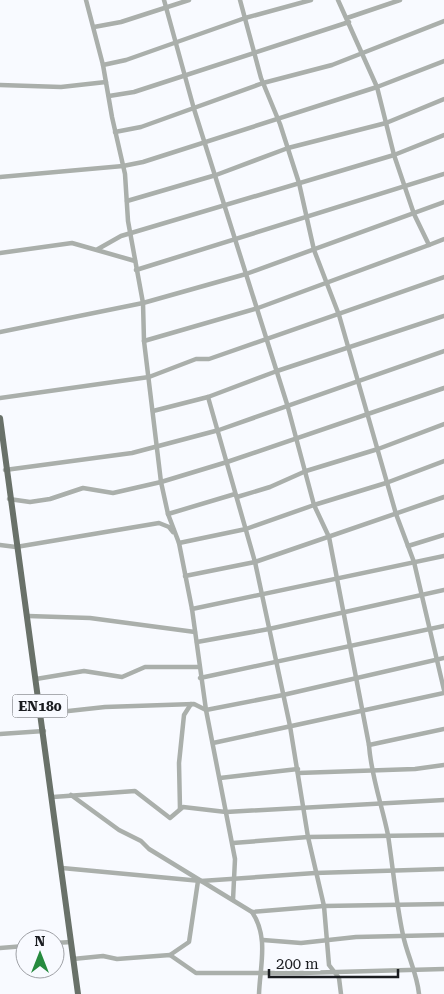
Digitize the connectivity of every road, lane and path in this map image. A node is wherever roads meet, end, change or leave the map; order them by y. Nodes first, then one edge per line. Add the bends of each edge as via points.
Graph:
1 (86, 0) edge
2 (164, 0) edge
3 (189, 0) edge
4 (240, 0) edge
5 (311, 0) edge
6 (338, 0) edge
7 (400, 0) edge
8 (167, 8) junction
9 (245, 18) junction
10 (348, 20) junction
11 (444, 21) edge
12 (94, 27) junction
13 (176, 43) junction
14 (254, 52) junction
15 (363, 54) junction
16 (444, 61) edge
17 (103, 65) junction
18 (184, 75) junction
19 (106, 82) junction
20 (263, 83) junction
21 (0, 85) edge
22 (377, 87) junction
23 (109, 96) junction
24 (444, 99) edge
25 (194, 109) junction
26 (278, 118) junction
27 (386, 123) junction
28 (115, 132) junction
29 (444, 135) edge
30 (205, 141) junction
31 (288, 148) junction
32 (394, 155) junction
33 (123, 166) junction
34 (444, 174) edge
35 (216, 175) junction
36 (0, 177) edge
37 (299, 183) junction
38 (405, 185) junction
39 (127, 201) junction
40 (444, 202) edge
41 (226, 207) junction
42 (414, 214) junction
43 (306, 216) junction
44 (130, 234) junction
45 (444, 239) edge
46 (235, 241) junction
47 (429, 245) junction
48 (98, 249) junction
49 (314, 250) junction
50 (0, 253) edge
51 (135, 261) junction
52 (136, 270) junction
53 (246, 274) junction
54 (444, 277) edge
55 (327, 284) junction
56 (143, 303) junction
57 (258, 308) junction
58 (339, 316) junction
59 (444, 316) edge
60 (0, 332) edge
61 (267, 339) junction
62 (144, 341) junction
63 (349, 349) junction
64 (444, 351) edge
65 (277, 371) junction
66 (149, 377) junction
67 (357, 382) junction
68 (444, 388) edge
69 (208, 396) junction
70 (0, 398) edge
71 (287, 404) junction
72 (152, 411) junction
73 (367, 415) junction
74 (0, 418) edge
75 (444, 424) edge
76 (219, 430) junction
77 (296, 438) junction
78 (158, 445) junction
79 (378, 449) junction
80 (444, 461) edge
81 (227, 462) junction
82 (5, 470) junction
83 (306, 471) junction
84 (161, 482) junction
85 (386, 484) junction
86 (236, 496) junction
87 (444, 497) edge
88 (10, 499) junction
89 (314, 504) junction
90 (168, 514) junction
91 (396, 514) junction
92 (246, 529) junction
93 (444, 535) edge
94 (177, 536) junction
95 (329, 537) junction
96 (179, 543) junction
97 (0, 545) edge
98 (408, 546) junction
99 (16, 547) junction
100 (444, 556) edge
101 (255, 562) junction
102 (414, 562) junction
103 (186, 576) junction
104 (337, 579) junction
105 (444, 590) edge
106 (423, 594) junction
107 (261, 595) junction
108 (192, 609) junction
109 (344, 612) junction
110 (28, 616) junction
111 (444, 626) edge
112 (269, 629) junction
113 (431, 629) junction
114 (195, 632) junction
115 (196, 642) junction
116 (350, 646) junction
117 (441, 658) edge
118 (276, 661) junction
119 (199, 667) junction
120 (200, 678) junction
121 (355, 678) junction
122 (36, 679) junction
123 (444, 691) edge
124 (283, 695) junction
125 (191, 704) junction
126 (206, 710) junction
127 (362, 712) junction
128 (41, 714) junction
129 (290, 726) junction
130 (444, 729) edge
131 (44, 731) junction
132 (0, 734) edge
133 (213, 743) junction
134 (369, 745) junction
135 (444, 765) edge
136 (298, 771) junction
137 (371, 771) junction
138 (220, 778) junction
139 (71, 795) junction
140 (52, 797) junction
141 (444, 800) edge
142 (381, 803) junction
143 (304, 808) junction
144 (180, 809) junction
145 (226, 812) junction
146 (444, 835) edge
147 (388, 836) junction
148 (308, 837) junction
149 (233, 843) junction
150 (62, 868) junction
151 (444, 868) edge
152 (392, 870) junction
153 (316, 873) junction
154 (236, 877) junction
155 (199, 881) junction
156 (233, 900) junction
157 (397, 904) junction
158 (444, 904) edge
159 (324, 906) junction
160 (252, 912) junction
161 (403, 935) junction
162 (444, 935) edge
163 (327, 939) junction
164 (263, 940) junction
165 (65, 942) edge
166 (71, 942) junction
167 (15, 947) edge
168 (0, 948) edge
169 (170, 955) junction
170 (74, 959) junction
171 (414, 969) junction
172 (444, 969) edge
173 (332, 972) junction
174 (260, 973) junction
175 (78, 994) edge
176 (260, 994) edge
177 (341, 994) edge
178 (419, 994) edge

1 - 12 street
2 - 8 street
3 - 8 street
4 - 9 street
5 - 9 street
6 - 10 street
7 - 10 street
8 - 12 street
8 - 13 street
9 - 13 street
9 - 14 street
10 - 14 street
10 - 15 street
11 - 15 street
12 - 17 street
13 - 17 street
13 - 18 street
14 - 18 street
14 - 20 street
15 - 20 street
15 - 22 street
16 - 22 street
17 - 19 street
18 - 23 street via 134,92
18 - 25 street
19 - 21 street via 62,87
19 - 23 street
20 - 25 street
20 - 26 street
22 - 26 street
22 - 27 street
23 - 28 street
24 - 27 street
25 - 28 street
25 - 30 street
26 - 30 street
26 - 31 street
27 - 31 street
27 - 32 street
28 - 33 street
29 - 32 street
30 - 33 street
30 - 35 street
31 - 35 street
31 - 37 street
32 - 37 street
32 - 38 street
33 - 36 street
33 - 39 street
34 - 38 street
35 - 39 street
35 - 41 street
37 - 41 street
37 - 43 street
38 - 42 street
38 - 43 street
39 - 44 street
40 - 42 street
41 - 44 street
41 - 46 street
42 - 47 street
42 - 49 street
43 - 46 street
43 - 49 street
44 - 48 street via 113,239
44 - 51 street
45 - 47 street
46 - 52 street
46 - 53 street
47 - 55 street
48 - 50 street via 72,243
48 - 51 street
49 - 53 street
49 - 55 street
51 - 52 street
52 - 56 street
53 - 56 street
53 - 57 street
54 - 58 street
55 - 57 street
55 - 58 street
56 - 60 street
56 - 62 street
57 - 61 street
57 - 62 street
58 - 61 street
58 - 63 street
59 - 63 street
61 - 65 street
61 - 66 street via 209,360 196,359
62 - 66 street
63 - 65 street
63 - 67 street
64 - 67 street
65 - 69 street
65 - 71 street
66 - 70 street
66 - 72 street
67 - 71 street
67 - 73 street
68 - 73 street
69 - 72 street
69 - 76 street
71 - 76 street
71 - 77 street
72 - 78 street
73 - 77 street
73 - 79 street
74 - 82 main road, EN180
75 - 79 street
76 - 78 street
76 - 81 street
77 - 81 street
77 - 83 street
78 - 82 street via 132,453
78 - 84 street
79 - 83 street
79 - 85 street
80 - 85 street
81 - 84 street
81 - 86 street
82 - 88 main road, EN180
83 - 86 street via 270,487
83 - 89 street
84 - 88 street via 113,493 83,488 50,499 30,502
84 - 90 street
85 - 89 street
85 - 91 street
86 - 90 street
86 - 92 street
87 - 91 street
88 - 99 main road, EN180
89 - 92 street
89 - 95 street
90 - 94 street
91 - 95 street
91 - 98 street
92 - 96 street
92 - 101 street
93 - 98 street
94 - 96 street
94 - 99 street via 169,527 159,523
95 - 101 street
95 - 104 street
96 - 103 street
97 - 99 street
98 - 102 street
99 - 110 main road, EN180
100 - 102 street
101 - 103 street
101 - 107 street
102 - 104 street
102 - 106 street
103 - 108 street
104 - 107 street
104 - 109 street
105 - 106 street
106 - 109 street
106 - 113 street
107 - 108 street
107 - 112 street
108 - 114 street
109 - 112 street
109 - 116 street
110 - 114 street via 90,618
110 - 122 main road, EN180
111 - 113 street
112 - 115 street
112 - 118 street
113 - 116 street
113 - 117 street
114 - 115 street
115 - 119 street
116 - 118 street
116 - 121 street
117 - 121 street
117 - 123 street
118 - 120 street
118 - 124 street
119 - 120 street
119 - 122 street via 145,667 122,677 84,671
120 - 126 street
121 - 124 street
121 - 127 street
122 - 128 main road, EN180
123 - 127 street
124 - 126 street
124 - 129 street
125 - 126 street
125 - 128 street via 105,707
125 - 144 street via 184,715 179,763
126 - 133 street
127 - 129 street
127 - 134 street
128 - 131 main road, EN180
129 - 133 street
129 - 136 street
130 - 134 street
131 - 132 street
131 - 140 main road, EN180
133 - 138 street
134 - 137 street
135 - 137 street
136 - 137 street
136 - 138 street
136 - 143 street
137 - 142 street
138 - 145 street
139 - 140 street
139 - 144 street via 136,791 166,817 173,817
139 - 155 street
140 - 150 main road, EN180
141 - 142 street
142 - 143 street
142 - 147 street
143 - 145 street
143 - 148 street
144 - 145 street
145 - 149 street
146 - 147 street
147 - 148 street
147 - 152 street
148 - 149 street
148 - 153 street
149 - 154 street
150 - 155 street
150 - 166 main road, EN180
151 - 152 street
152 - 153 street
152 - 157 street
153 - 154 street
153 - 159 street
154 - 155 street
154 - 156 street
155 - 156 street
155 - 169 street via 189,942
156 - 160 street
157 - 158 street
157 - 159 street
157 - 161 street
159 - 160 street
159 - 163 street
160 - 164 street
161 - 162 street
161 - 163 street
161 - 171 street
163 - 164 street via 301,943
163 - 173 street
164 - 174 street
165 - 166 street
166 - 170 main road, EN180
167 - 168 street
169 - 170 street
169 - 174 street via 196,972
170 - 175 main road, EN180
171 - 172 street
171 - 173 street
171 - 178 street
173 - 174 street
173 - 177 street via 339,978
174 - 176 street

